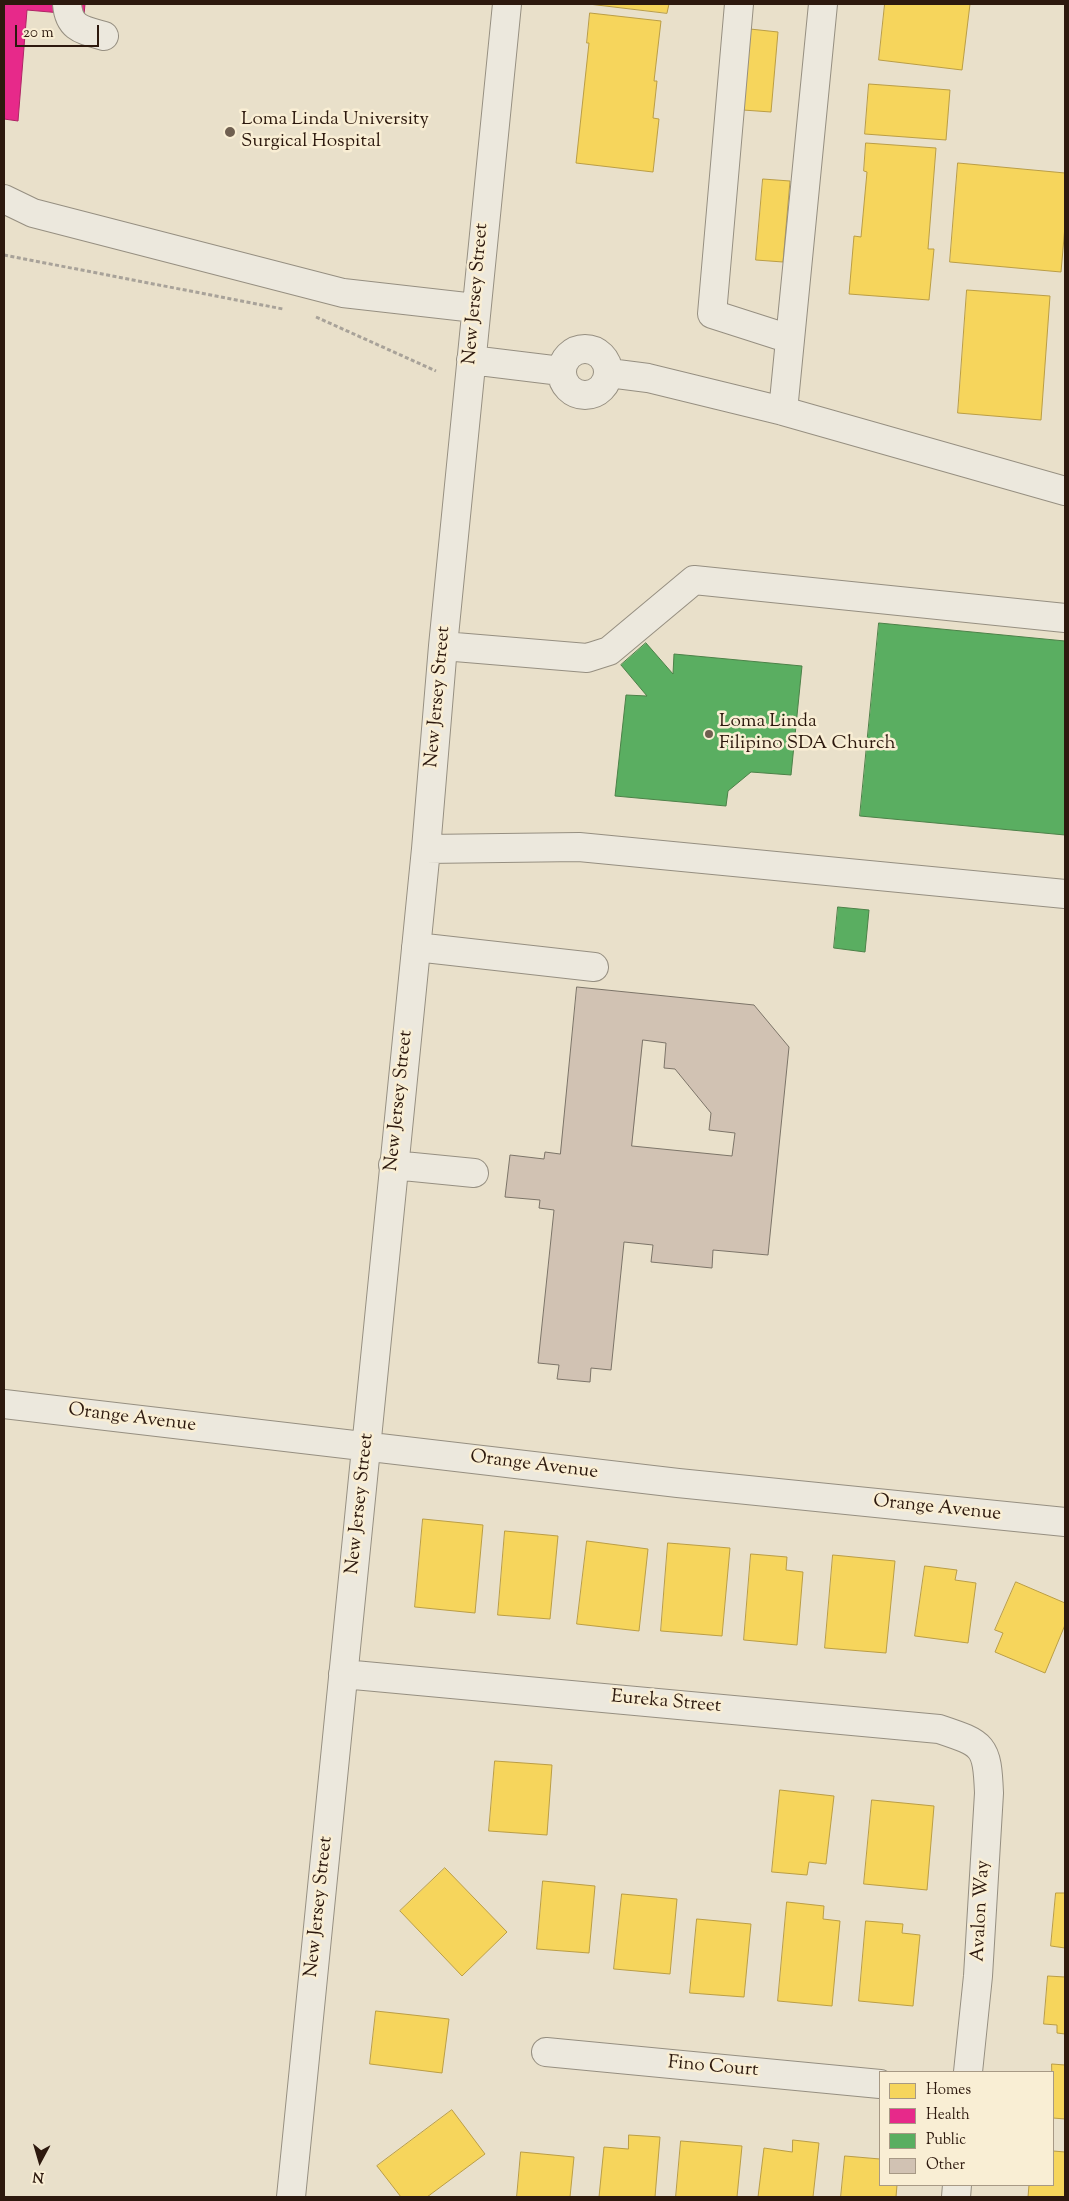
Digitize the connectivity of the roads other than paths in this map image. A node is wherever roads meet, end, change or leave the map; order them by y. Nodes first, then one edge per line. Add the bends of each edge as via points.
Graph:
1 (67, 4) edge
2 (507, 4) edge
3 (739, 4) edge
4 (823, 4) edge
5 (104, 36) dead end
6 (4, 200) edge
7 (475, 308) junction
8 (790, 339) junction
9 (471, 360) junction
10 (782, 411) junction
11 (1065, 492) edge
12 (1065, 618) edge
13 (443, 646) junction
14 (426, 848) junction
15 (1065, 894) edge
16 (416, 947) junction
17 (594, 967) dead end
18 (393, 1165) junction
19 (474, 1173) dead end
20 (4, 1404) edge
21 (367, 1446) junction
22 (1065, 1522) edge
23 (343, 1674) junction
24 (982, 1751) joint
25 (546, 2052) dead end
26 (968, 2071) edge
27 (879, 2084) edge
28 (291, 2197) edge

1 - 5 street via 70,19 80,30
2 - 7 street, New Jersey Street
3 - 8 street via 712,314
4 - 8 street
6 - 7 street via 33,213 343,293
7 - 9 street, New Jersey Street
8 - 10 street
9 - 10 street via 561,371 567,356 574,351 592,350 605,361 609,372 648,378
9 - 13 street, New Jersey Street
10 - 11 street
12 - 13 street via 694,580 608,651 587,658
13 - 14 street, New Jersey Street
14 - 15 street via 579,847
14 - 16 street, New Jersey Street
16 - 17 street
16 - 18 street, New Jersey Street
18 - 19 street
18 - 21 street, New Jersey Street
20 - 21 street, Orange Avenue
21 - 22 street, Orange Avenue
21 - 23 street, New Jersey Street
23 - 24 street, Eureka Street via 939,1729 972,1740
23 - 28 street, New Jersey Street
24 - 26 street, Avalon Way via 988,1767 989,1793 978,1976
25 - 27 street, Fino Court

